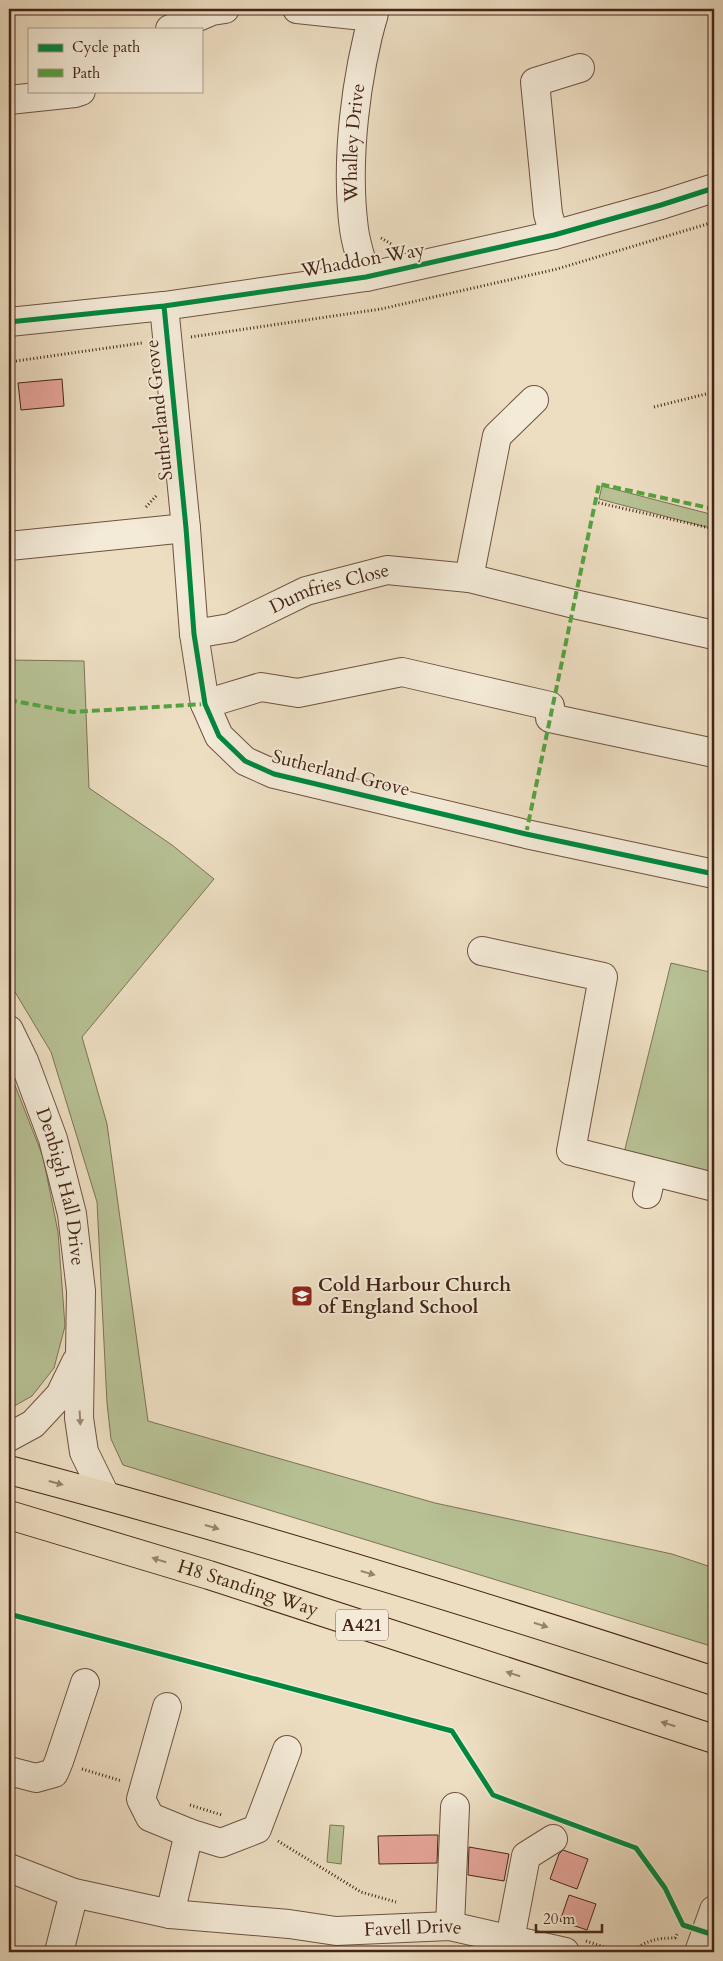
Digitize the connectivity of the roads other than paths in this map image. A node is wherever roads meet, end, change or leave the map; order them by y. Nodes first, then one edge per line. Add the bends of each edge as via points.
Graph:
1 (225, 9) edge
2 (297, 9) edge
3 (374, 13) edge
4 (172, 28) edge
5 (580, 68) dead end
6 (78, 92) edge
7 (9, 100) edge
8 (714, 188) edge
9 (554, 235) junction
10 (366, 277) junction
11 (164, 306) junction
12 (9, 322) edge
13 (534, 400) dead end
14 (186, 528) junction
15 (9, 546) edge
16 (469, 578) junction
17 (194, 634) junction
18 (714, 635) edge
19 (205, 704) junction
20 (714, 753) edge
21 (714, 874) edge
22 (482, 951) dead end
23 (9, 1030) edge
24 (714, 1187) edge
25 (81, 1351) junction
26 (9, 1437) edge
27 (9, 1470) edge
28 (105, 1495) junction
29 (9, 1515) edge
30 (714, 1681) edge
31 (85, 1683) dead end
32 (167, 1707) dead end
33 (714, 1739) edge
34 (287, 1750) dead end
35 (11, 1771) edge
36 (455, 1808) dead end
37 (189, 1834) junction
38 (553, 1839) dead end
39 (9, 1868) edge
40 (74, 1893) junction
41 (170, 1914) junction
42 (450, 1926) junction
43 (510, 1939) junction
44 (475, 1942) edge
45 (574, 1946) edge
46 (59, 1952) edge

1 - 4 street via 212,11
2 - 3 street
3 - 10 street, Whalley Drive via 358,81 350,176 354,229
5 - 9 street via 535,82 548,214
6 - 7 street
8 - 9 street, Whaddon Way
9 - 10 street, Whaddon Way
10 - 11 street, Whaddon Way
11 - 12 street, Whaddon Way
11 - 14 street, Sutherland Grove
13 - 16 street via 497,436
14 - 15 street
14 - 17 street, Sutherland Grove
16 - 17 street, Dumfries Close via 386,570 306,591 230,628
16 - 18 street, Dumfries Close
17 - 19 street, Sutherland Grove
19 - 20 street via 261,687 298,693 402,672 550,706 550,718
19 - 21 street, Sutherland Grove via 218,736 245,761 274,774 526,834
22 - 24 street via 604,977 571,1151 626,1165 649,1183
23 - 25 street, Denbigh Hall Drive via 53,1139 72,1214 81,1291
25 - 26 street, Denbigh Hall Drive via 60,1395 33,1424
25 -> 28 street, Denbigh Hall Drive via 79,1418 84,1452
27 -> 28 highway
28 -> 30 highway via 496,1610
33 -> 29 highway, H8 Standing Way / A421 via 209,1575
31 - 35 street via 54,1773 36,1778
32 - 37 street via 141,1799 150,1817
34 - 37 street via 257,1829 221,1843
36 - 42 street
37 - 41 street
38 - 43 street via 526,1856
39 - 40 street, Favell Drive
40 - 41 street, Favell Drive
40 - 46 street
41 - 42 street, Favell Drive via 336,1931
42 - 44 street, Favell Drive
43 - 44 street, Favell Drive
43 - 45 street, Favell Drive

